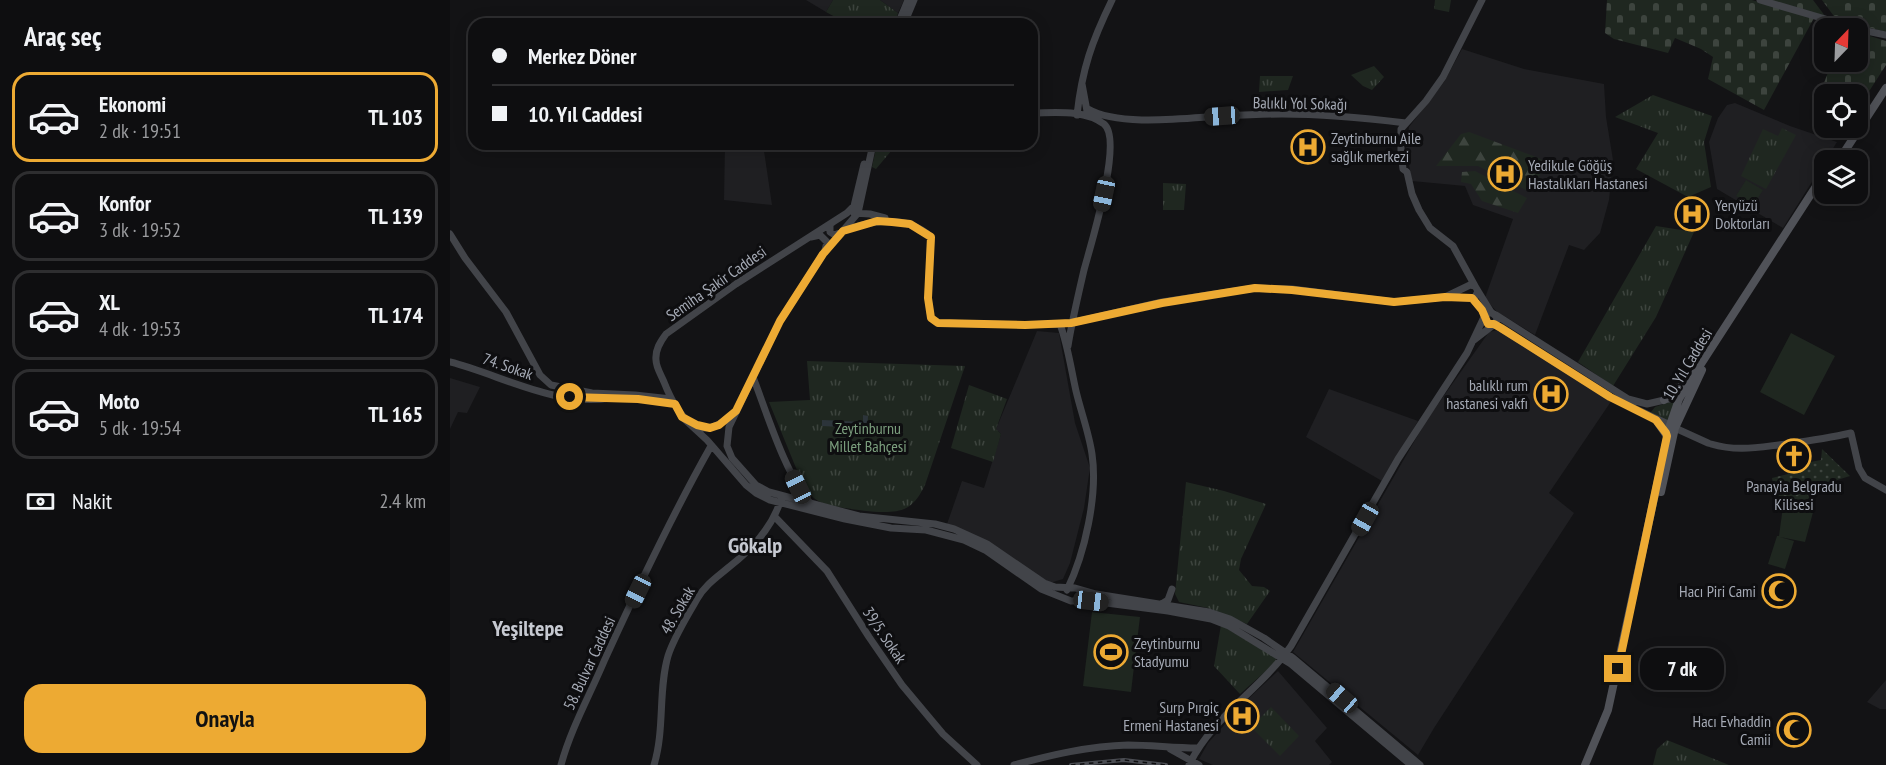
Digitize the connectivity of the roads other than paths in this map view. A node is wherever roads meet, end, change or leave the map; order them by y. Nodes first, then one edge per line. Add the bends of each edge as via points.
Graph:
1 (908, 0) edge
2 (914, 0) edge
3 (1112, 0) edge
4 (1482, 0) edge
5 (1760, 0) edge
6 (900, 18) edge
7 (906, 18) edge
8 (1820, 18) edge
9 (1868, 31) edge
10 (1886, 35) edge
11 (1081, 77) junction
12 (1886, 80) edge
13 (1886, 88) edge
14 (1868, 108) edge
15 (1087, 113) junction
16 (1038, 114) edge
17 (1077, 115) junction
18 (1116, 118) junction
19 (1406, 123) junction
20 (1109, 131) junction
21 (869, 150) edge
22 (870, 150) edge
23 (1846, 150) edge
24 (1814, 189) edge
25 (1814, 198) edge
26 (847, 213) junction
27 (858, 213) junction
28 (833, 222) junction
29 (892, 222) junction
30 (843, 231) junction
31 (450, 234) edge
32 (805, 239) junction
33 (823, 254) junction
34 (1471, 288) junction
35 (1445, 297) junction
36 (1470, 298) junction
37 (1489, 316) junction
38 (1071, 323) junction
39 (1060, 324) junction
40 (1512, 325) junction
41 (1496, 326) junction
42 (1474, 340) junction
43 (1068, 346) junction
44 (450, 362) edge
45 (540, 375) junction
46 (753, 377) junction
47 (1691, 378) junction
48 (531, 389) junction
49 (1679, 399) junction
50 (1664, 400) junction
51 (670, 402) junction
52 (1654, 404) junction
53 (736, 411) junction
54 (1680, 414) junction
55 (682, 417) junction
56 (1653, 418) junction
57 (1672, 427) junction
58 (1667, 436) junction
59 (711, 446) junction
60 (1886, 490) edge
61 (781, 500) junction
62 (812, 505) junction
63 (775, 517) junction
64 (968, 541) junction
65 (987, 544) junction
66 (1068, 588) junction
67 (1080, 591) junction
68 (1067, 600) junction
69 (1077, 601) junction
70 (1161, 604) junction
71 (1177, 607) junction
72 (1145, 608) junction
73 (1285, 655) junction
74 (1168, 748) junction
75 (1197, 748) junction
76 (1189, 763) edge
77 (561, 765) edge
78 (654, 765) edge
79 (977, 765) edge
80 (1014, 765) edge
81 (1199, 765) edge
82 (1411, 765) edge
83 (1420, 765) edge
84 (1585, 765) edge
85 (1591, 765) edge

1 - 6 street
2 - 7 street
3 - 11 street
4 - 19 street via 1443,77
5 - 8 street
9 - 10 street
11 - 15 street
11 - 17 street
12 - 14 main road
13 - 23 main road
15 - 17 street
15 - 18 street, Balıklı Yol Sokağı
15 - 20 street
16 - 17 street
18 - 19 street, Balıklı Yol Sokağı via 1293,114
18 - 20 street
19 - 34 street via 1401,129 1401,152 1412,194 1430,228 1453,246
20 - 38 street via 1104,194
21 - 26 street via 854,206
22 - 27 street
24 - 47 main road, 10. Yıl Caddesi
25 - 54 main road, 10. Yıl Caddesi via 1707,362
26 - 27 street
26 - 28 street, Semiha Şakir Caddesi
27 - 29 street
27 - 30 street
28 - 30 street via 832,235
28 - 32 street, Semiha Şakir Caddesi
29 - 30 street via 877,221
29 - 39 street via 910,224 931,237 928,298 931,318 938,323
30 - 33 street
31 - 45 street via 506,312
32 - 33 street via 819,235 825,239
32 - 51 street, Semiha Şakir Caddesi via 666,334 657,349 656,361
33 - 46 street via 780,321
34 - 35 street
34 - 36 street via 1465,294
34 - 36 street via 1475,297
34 - 37 street
35 - 36 street
35 - 38 street via 1394,302 1255,288
36 - 37 street
37 - 40 street
37 - 41 street via 1498,319
37 - 42 street
38 - 39 street
38 - 43 street
39 - 43 street
40 - 41 street
40 - 52 street via 1619,394 1635,402
41 - 42 street
41 - 56 street via 1610,397
42 - 73 street via 1398,459
43 - 66 street via 1094,477 1084,541
44 - 48 street, 74. Sokak
45 - 48 street via 541,386
45 - 51 street, 74. Sokak via 550,385 567,389
46 - 53 street
46 - 62 street via 788,466
47 - 49 main road, 10. Yıl Caddesi
47 - 50 main road
48 - 51 street, 74. Sokak via 570,397
49 - 50 street
49 - 54 main road
49 - 57 main road, 10. Yıl Caddesi
50 - 52 street
51 - 55 street, Semiha Şakir Caddesi
52 - 56 street via 1648,409
53 - 55 street via 710,428
53 - 61 street via 727,436 729,453 756,484
54 - 57 main road, 10. Yıl Caddesi
55 - 59 street, Semiha Şakir Caddesi
56 - 57 street
56 - 58 main road
57 - 58 main road, 10. Yıl Caddesi
57 - 60 street via 1724,448 1757,449 1851,432 1865,478
57 - 85 main road, 10. Yıl Caddesi via 1619,686
58 - 84 main road, 10. Yıl Caddesi via 1608,710
59 - 61 street, Semiha Şakir Caddesi via 751,489
59 - 77 street, 58. Bulvar Caddesi via 613,640 578,715
61 - 62 street
61 - 63 street, 48. Sokak
61 - 64 street via 891,528 933,531
62 - 65 street via 943,526
63 - 78 street, 48. Sokak via 703,591 675,641 668,657
63 - 79 street, 39/5. Sokak via 827,571 902,685
64 - 65 street
64 - 68 street via 1041,589
65 - 66 street via 1044,583
66 - 67 street
66 - 68 street
67 - 69 street
67 - 70 street
68 - 69 street
69 - 72 street
70 - 71 street
70 - 71 street via 1168,600 1172,589
70 - 72 street
71 - 73 street via 1230,619
72 - 73 street via 1218,621
73 - 75 street
73 - 82 street
73 - 83 street
74 - 75 street
74 - 76 street
74 - 80 street via 1099,747
75 - 76 street
76 - 81 street

